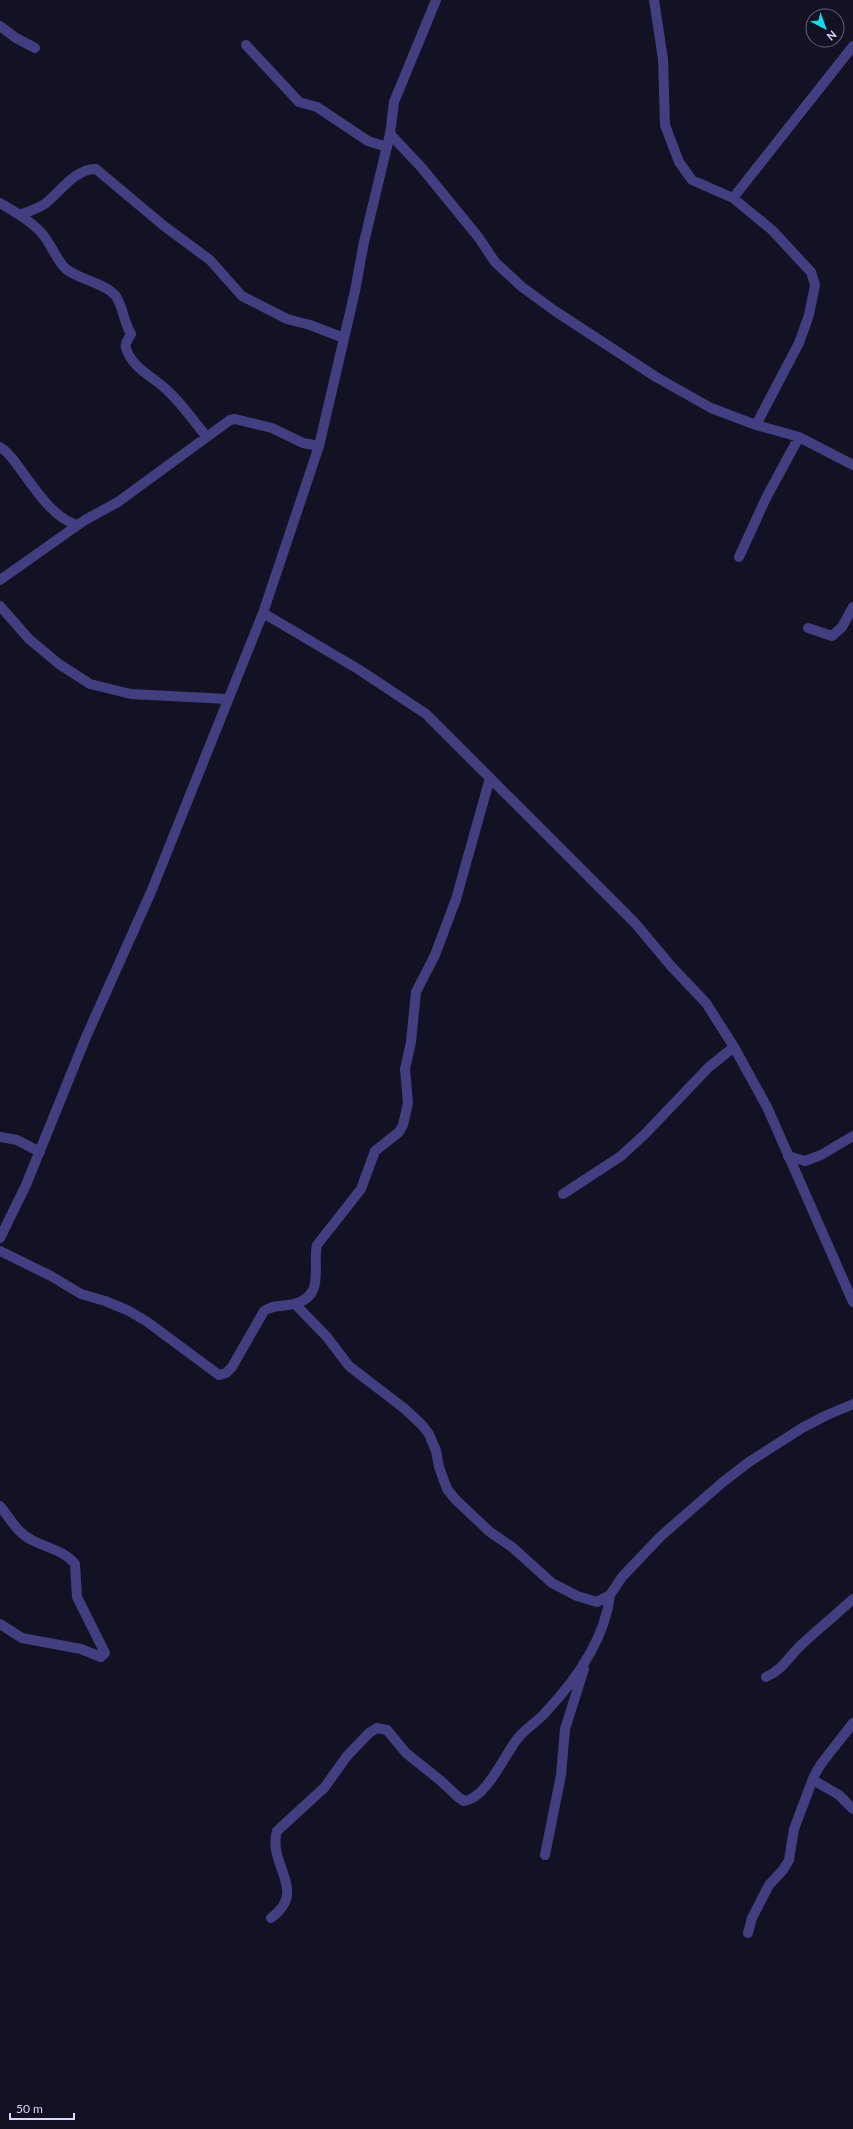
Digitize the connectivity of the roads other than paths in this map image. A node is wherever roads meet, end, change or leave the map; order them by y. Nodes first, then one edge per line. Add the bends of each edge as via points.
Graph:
1 (436, 0) edge
2 (654, 0) edge
3 (0, 26) edge
4 (246, 45) dead end
5 (853, 46) edge
6 (35, 48) dead end
7 (390, 134) junction
8 (387, 147) junction
9 (733, 198) junction
10 (0, 204) edge
11 (20, 215) junction
12 (344, 338) junction
13 (756, 425) junction
14 (207, 437) junction
15 (799, 437) junction
16 (319, 446) junction
17 (0, 447) edge
18 (853, 465) edge
19 (77, 526) junction
20 (738, 557) dead end
21 (0, 580) edge
22 (0, 606) edge
23 (853, 607) edge
24 (263, 613) junction
25 (808, 628) dead end
26 (228, 699) junction
27 (490, 778) junction
28 (734, 1047) junction
29 (853, 1136) edge
30 (0, 1137) edge
31 (40, 1152) junction
32 (788, 1156) junction
33 (805, 1161) junction
34 (796, 1175) junction
35 (563, 1194) dead end
36 (0, 1238) edge
37 (0, 1251) edge
38 (853, 1302) edge
39 (295, 1304) junction
40 (853, 1404) edge
41 (0, 1506) edge
42 (610, 1595) junction
43 (853, 1599) edge
44 (0, 1624) edge
45 (583, 1664) junction
46 (766, 1677) dead end
47 (853, 1723) edge
48 (813, 1780) junction
49 (853, 1809) edge
50 (545, 1855) dead end
51 (271, 1918) dead end
52 (748, 1933) dead end

1 - 7 street via 394,102
2 - 9 street via 663,59 665,124 674,152 692,180
3 - 6 street
4 - 8 street via 299,102 317,107 368,141
5 - 9 street
7 - 8 street
7 - 13 street via 422,168 495,262 522,287 656,376 711,408
8 - 12 street
9 - 13 street via 783,241 811,272 816,285 799,343
10 - 11 street
11 - 12 street via 44,204 77,176 87,170 96,169 164,226 210,260 242,296 287,319 310,324
11 - 14 street via 43,235 64,267 115,295 126,328 131,334 125,348 151,379 169,391
12 - 16 street
13 - 15 street
14 - 16 street via 232,419 272,428 304,443
14 - 19 street via 118,502
15 - 18 street
15 - 20 street
16 - 24 street
17 - 19 street via 59,514 68,523
19 - 21 street
22 - 26 street via 29,639 58,664 90,684 131,694
23 - 25 street via 842,627 832,636
24 - 26 street
24 - 27 street via 426,714
26 - 31 street via 151,892 86,1037
27 - 28 street via 635,923 706,1003
27 - 39 street via 456,899 435,955 416,992 411,1042 405,1069 408,1103 403,1125 399,1132 375,1151 361,1188 318,1245 315,1253 317,1278 314,1288 310,1294
28 - 32 street via 767,1107
28 - 35 street via 709,1066 621,1156
29 - 33 street via 821,1155
30 - 31 street via 17,1140
31 - 36 street
32 - 33 street
32 - 34 street
33 - 34 street
34 - 38 street
37 - 39 street via 81,1294 127,1310 219,1375 232,1367 264,1311 273,1306
39 - 42 street via 327,1337 349,1366 422,1425 436,1451 438,1467 447,1489 490,1532 512,1547 552,1583 577,1596 597,1602
40 - 42 street via 802,1428 723,1482 661,1536 622,1577
41 - 44 street via 22,1534 32,1541 64,1553 75,1564 77,1597 98,1636 104,1656 22,1638
42 - 45 street via 602,1630
43 - 46 street via 799,1647 788,1662 774,1674
45 - 50 street via 584,1669 565,1729 561,1776
45 - 51 street via 546,1712 518,1738 488,1783 471,1800 464,1801 458,1797 406,1753 387,1730 377,1728 369,1733 337,1767 324,1788 277,1831 275,1852 287,1882 287,1899 280,1912
47 - 48 street via 821,1764
48 - 49 street via 839,1795
48 - 52 street via 794,1830 786,1865 769,1885 752,1918

